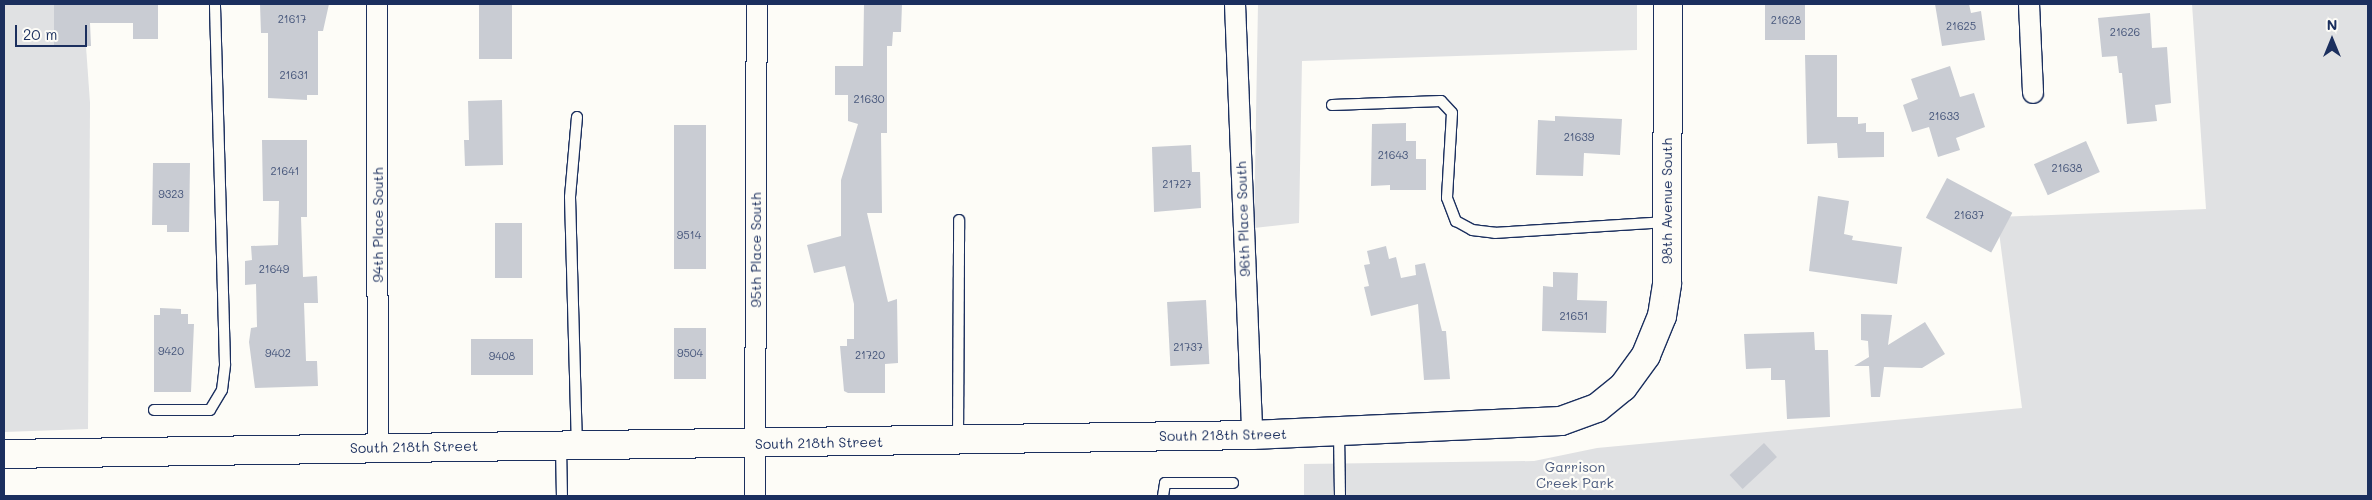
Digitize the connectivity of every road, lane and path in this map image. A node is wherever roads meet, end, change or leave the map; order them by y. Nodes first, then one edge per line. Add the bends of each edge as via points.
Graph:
1 (215, 4) edge
2 (377, 4) edge
3 (757, 4) edge
4 (1234, 4) edge
5 (1668, 4) edge
6 (2029, 4) edge
7 (2033, 92) dead end
8 (1332, 105) dead end
9 (577, 117) dead end
10 (959, 220) dead end
11 (1667, 222) junction
12 (1623, 387) joint
13 (154, 410) dead end
14 (1338, 432) junction
15 (1252, 435) junction
16 (958, 440) junction
17 (755, 444) junction
18 (569, 445) junction
19 (378, 446) junction
20 (4, 454) edge
21 (1233, 483) dead end
22 (562, 496) edge
23 (755, 496) edge
24 (1163, 496) edge
25 (1340, 496) edge

1 - 13 lane via 225,364 222,390 210,410
2 - 19 street, 94th Place South
3 - 17 street, 95th Place South
4 - 15 street, 96th Place South
5 - 11 street, 98th Avenue South
6 - 7 street
8 - 11 lane via 1441,101 1452,112 1447,198 1456,221 1472,230 1495,233
9 - 18 lane via 570,197
10 - 16 lane
11 - 12 street, 98th Avenue South via 1667,283 1662,316 1646,355
12 - 14 street, South 218th Street via 1597,408 1561,421
14 - 15 street, South 218th Street
14 - 25 lane
15 - 16 street, South 218th Street
16 - 17 street, South 218th Street
17 - 18 street, South 218th Street
17 - 23 street, 95th Place South
18 - 19 street, South 218th Street
18 - 22 lane
19 - 20 street, South 218th Street
21 - 24 lane via 1165,483

